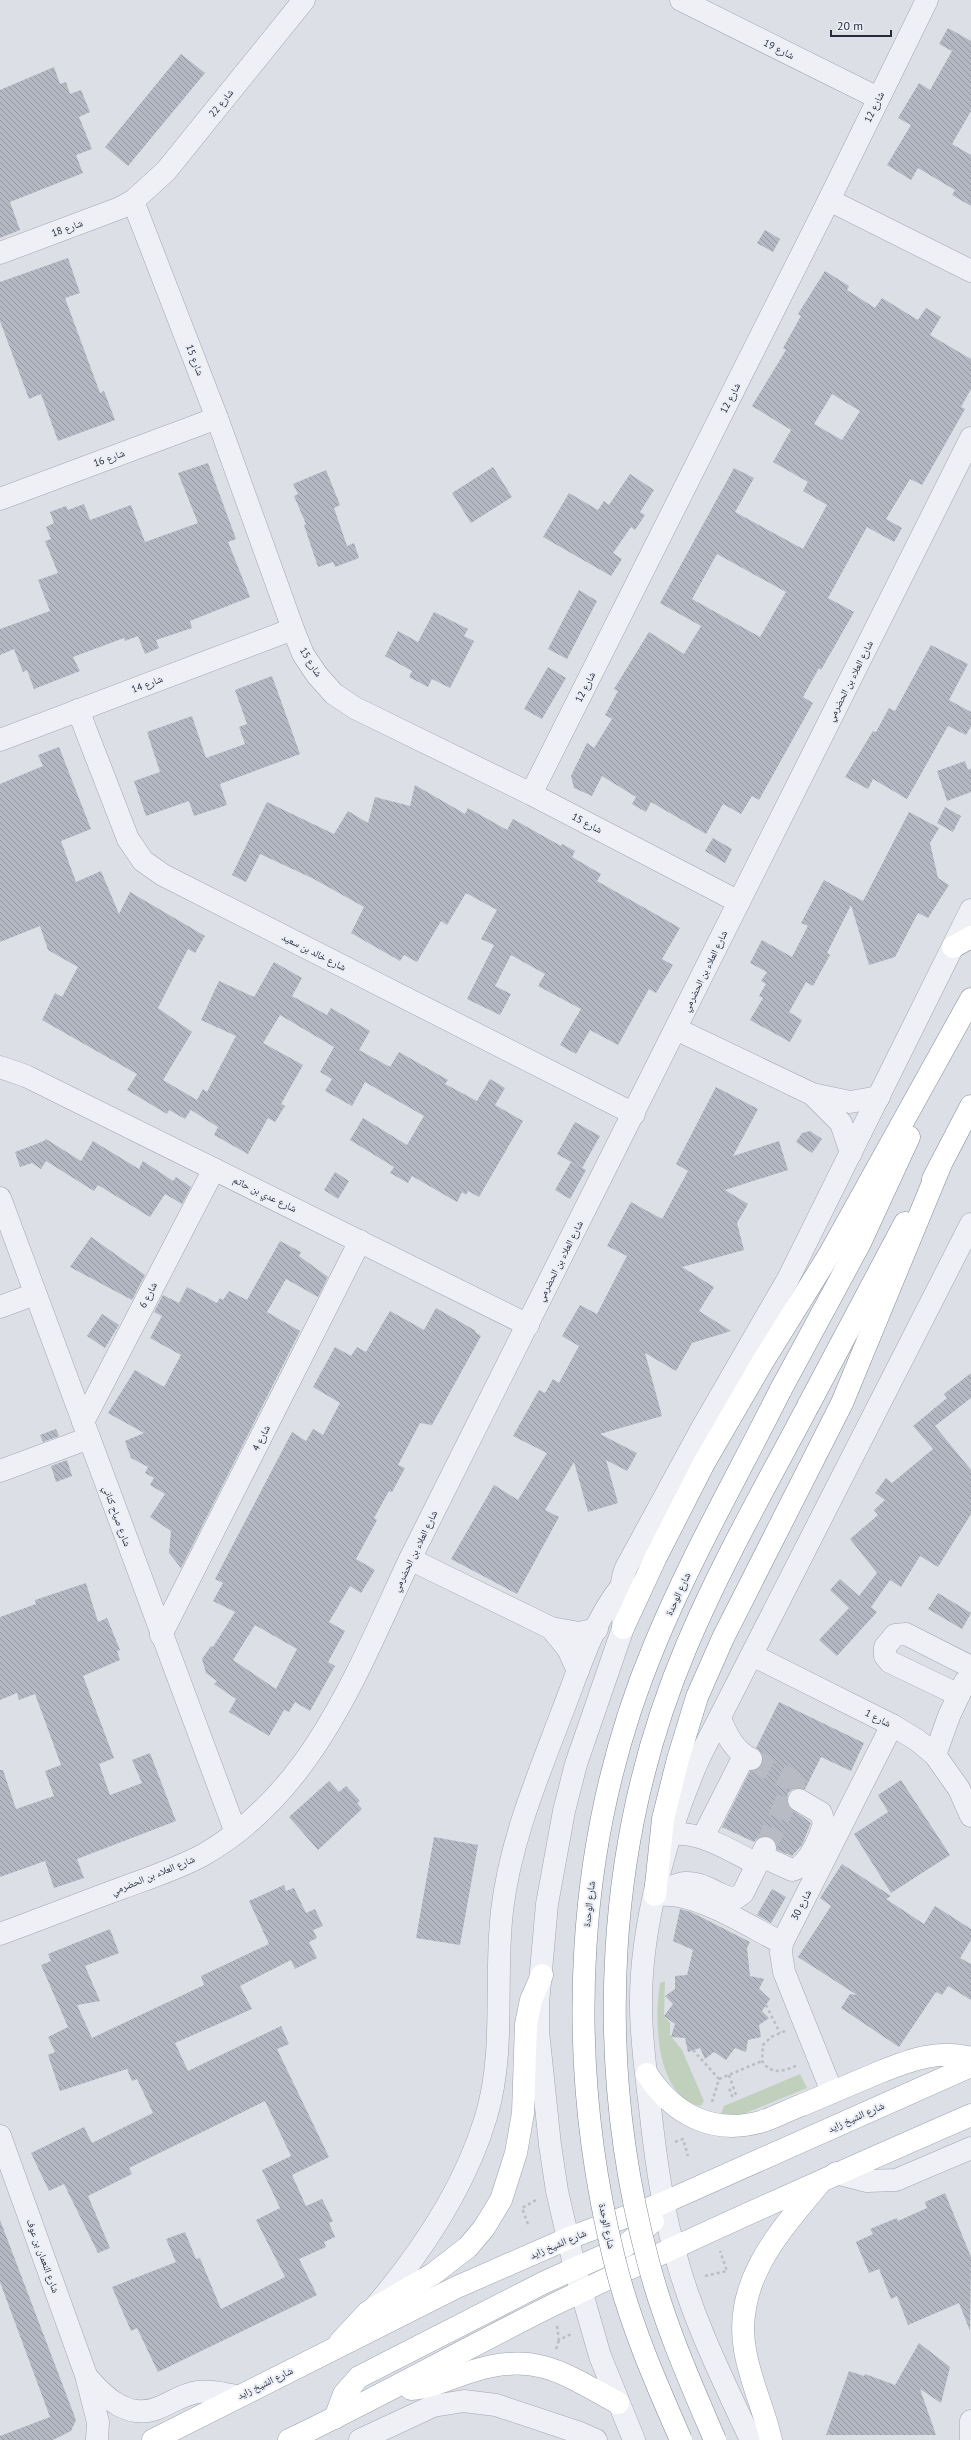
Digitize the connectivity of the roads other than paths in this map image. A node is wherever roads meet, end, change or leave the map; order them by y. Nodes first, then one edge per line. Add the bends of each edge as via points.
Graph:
1 (304, 0) edge
2 (681, 0) edge
3 (927, 0) edge
4 (878, 98) junction
5 (829, 200) junction
6 (133, 201) junction
7 (0, 253) edge
8 (971, 271) edge
9 (217, 418) junction
10 (971, 438) edge
11 (0, 499) edge
12 (293, 629) junction
13 (78, 710) junction
14 (0, 740) edge
15 (531, 794) junction
16 (739, 902) junction
17 (971, 910) edge
18 (962, 942) edge
19 (968, 1006) edge
20 (676, 1029) junction
21 (0, 1067) edge
22 (812, 1094) junction
23 (879, 1097) junction
24 (971, 1106) edge
25 (634, 1114) junction
26 (851, 1153) junction
27 (940, 1166) junction
28 (214, 1169) junction
29 (0, 1198) edge
30 (971, 1224) edge
31 (360, 1241) junction
32 (35, 1294) junction
33 (0, 1307) edge
34 (528, 1325) junction
35 (86, 1430) junction
36 (0, 1471) edge
37 (410, 1559) junction
38 (621, 1587) junction
39 (551, 1628) junction
40 (623, 1628) junction
41 (597, 1629) junction
42 (161, 1635) junction
43 (752, 1655) junction
44 (971, 1666) edge
45 (971, 1670) edge
46 (578, 1671) junction
47 (958, 1695) junction
48 (720, 1719) junction
49 (892, 1725) junction
50 (935, 1755) junction
51 (965, 1787) edge
52 (799, 1800) dead end
53 (971, 1816) edge
54 (236, 1833) junction
55 (672, 1834) junction
56 (703, 1838) junction
57 (761, 1856) junction
58 (655, 1895) junction
59 (0, 1934) edge
60 (782, 1943) junction
61 (542, 1975) junction
62 (971, 2058) edge
63 (971, 2066) edge
64 (647, 2074) junction
65 (832, 2092) junction
66 (971, 2115) edge
67 (0, 2136) edge
68 (971, 2148) edge
69 (830, 2176) junction
70 (663, 2203) junction
71 (569, 2238) junction
72 (674, 2250) junction
73 (575, 2268) junction
74 (581, 2292) junction
75 (373, 2309) junction
76 (334, 2349) junction
77 (86, 2375) junction
78 (394, 2389) junction
79 (237, 2396) junction
80 (618, 2403) junction
81 (335, 2418) junction
82 (971, 2421) edge
83 (96, 2440) edge
84 (153, 2440) edge
85 (289, 2440) edge
86 (360, 2440) edge
87 (596, 2440) edge
88 (634, 2440) edge
89 (681, 2440) edge
90 (715, 2440) edge
91 (751, 2440) edge
92 (771, 2440) edge
93 (971, 2440) edge

1 - 6 street, شارع 22 via 166,171
2 - 4 street, شارع 19
3 - 4 street, شارع 12
4 - 5 street, شارع 12
5 - 8 street
5 - 15 street, شارع 12
6 - 7 street, شارع 18
6 - 9 street, شارع 15
9 - 11 street, شارع 16
9 - 12 street, شارع 15
10 - 16 street, شارع العلاء بن الحضرمي
12 - 13 street, شارع 14
12 - 15 street, شارع 15 via 303,654 334,694 377,720
13 - 14 street, شارع 14
13 - 25 street, شارع خالد بن سعيد via 128,839 143,861 163,875
15 - 16 street, شارع 15
16 - 20 street, شارع العلاء بن الحضرمي
17 - 18 street
18 - 23 street
19 - 40 main road via 829,1255 704,1462
19 - 89 main road, شارع الوحدة, bridge via 874,1215 780,1391 654,1645 628,1719 607,1795 597,1848 584,1950 582,2028 586,2091 598,2184 614,2260 637,2335
20 - 22 street
20 - 25 street, شارع العلاء بن الحضرمي
21 - 28 street, شارع عدي بن حاتم via 26,1076
22 - 23 street via 850,1102
22 - 26 street via 840,1123
23 - 26 street
24 - 27 main road
25 - 34 street, شارع العلاء بن الحضرمي
26 - 38 street via 781,1292 702,1428 626,1568
27 - 58 main road via 845,1396 722,1638 697,1697 663,1819
27 - 90 main road, bridge via 900,1232 716,1582 684,1653 662,1711 643,1778 628,1847 619,1916 615,1986 616,2056 632,2194 648,2262 670,2329
28 - 31 street, شارع عدي بن حاتم
28 - 35 street, شارع 6
29 - 32 street, شارع صياح كناني
30 - 43 street
31 - 34 street, شارع عدي بن حاتم
31 - 42 street, شارع 4
32 - 33 street
32 - 35 street, شارع صياح كناني
34 - 37 street, شارع العلاء بن الحضرمي
35 - 36 street
35 - 42 street, شارع صياح كناني
37 - 39 street
37 - 54 street, شارع العلاء بن الحضرمي via 327,1730 286,1785
38 - 40 street
38 - 41 street via 607,1606
39 - 41 street via 574,1632
39 - 46 street via 568,1648
40 - 61 street via 576,1764 564,1811 547,1904
41 - 46 street
42 - 54 street, شارع صياح كناني
43 - 48 street
43 - 49 street, شارع 1
44 - 47 street via 906,1634 895,1635 885,1647 885,1656 890,1662
45 - 47 street
46 - 75 street via 528,1801 506,1881 500,1937 496,2065 486,2116 475,2147 451,2198 404,2270
47 - 50 street
48 - 55 street via 691,1778
48 - 56 street via 730,1741 747,1757
49 - 50 street, شارع 1 via 917,1740
49 - 60 street, شارع 30
50 - 51 street, شارع 1
51 - 53 street, شارع 1
52 - 57 street via 821,1813 824,1823 805,1862 798,1869 792,1870
54 - 59 street, شارع العلاء بن الحضرمي via 202,1855 177,1867
55 - 56 street via 693,1834
55 - 58 street
56 - 57 street
57 - 58 street via 743,1893 736,1898 727,1898 689,1882 678,1883
58 - 60 street via 675,1894 694,1899
58 - 64 street via 641,1989
60 - 65 street, شارع 30 via 784,1972
61 - 71 street via 538,2031 543,2098 557,2191
61 - 75 main road via 531,2000 526,2024 523,2113 514,2160 501,2200 484,2228 462,2252 432,2274
62 - 65 main road via 947,2054 912,2059
63 - 70 main road, شارع الشيخ زايد
64 - 65 main road via 674,2105 694,2118 723,2127 762,2122
64 - 70 street
66 - 69 main road
67 - 77 street, شارع النعمان بن عوف
68 - 69 street via 896,2180 867,2181
69 - 72 main road
69 - 92 main road via 779,2233 763,2257 745,2305 745,2349
70 - 71 main road, شارع الشيخ زايد
70 - 72 street
70 - 73 main road via 654,2221 637,2238 621,2248
71 - 73 street
71 - 76 main road, شارع الشيخ زايد via 458,2287
72 - 74 main road
72 - 91 street via 705,2342
73 - 74 street
73 - 81 main road via 359,2377 344,2394
74 - 78 main road
74 - 80 street via 600,2356
75 - 76 main road via 356,2322
76 - 79 main road, شارع الشيخ زايد
77 - 79 street, شارع النعمان بن عوف via 118,2406 137,2411 157,2409 197,2392 218,2392
77 - 83 street, شارع النعمان بن عوف via 98,2422
78 - 80 main road via 421,2388 500,2363 532,2363 549,2368
78 - 81 main road
79 - 84 main road, شارع الشيخ زايد
80 - 88 street
81 - 85 main road
82 - 93 street
86 - 87 street via 433,2406 464,2401 496,2405

